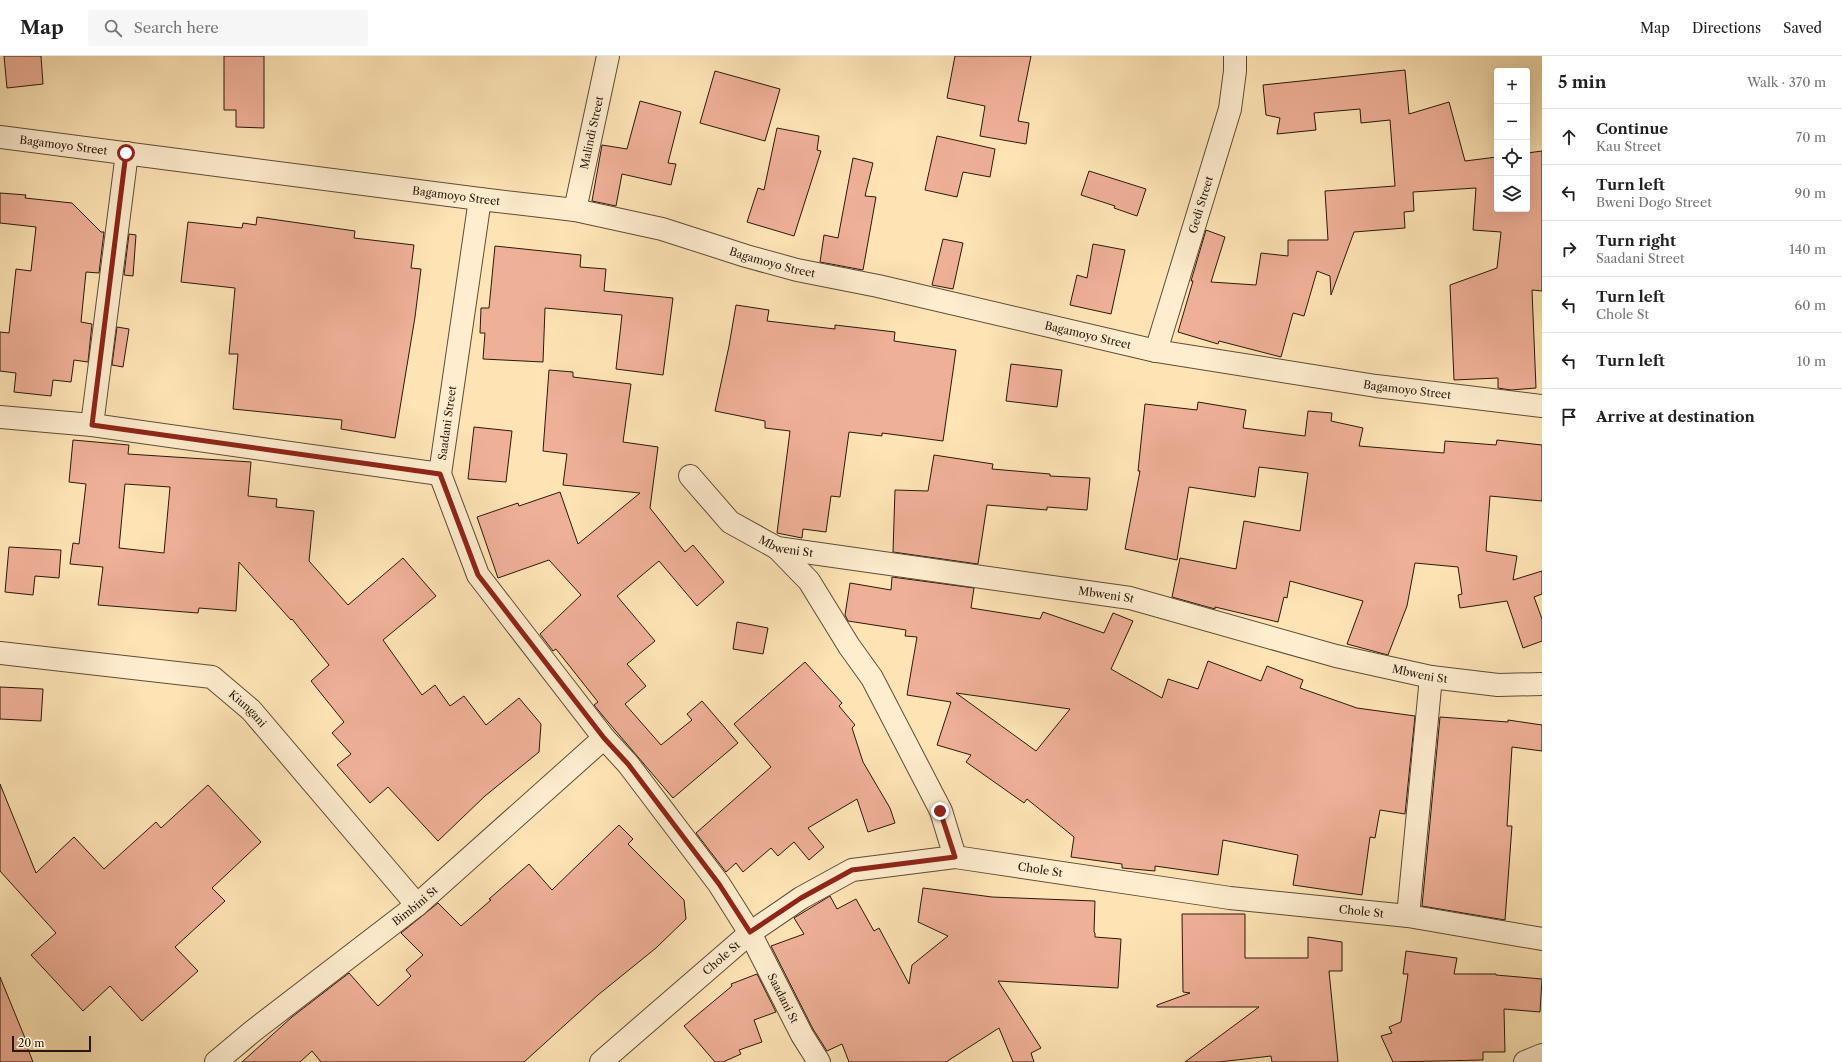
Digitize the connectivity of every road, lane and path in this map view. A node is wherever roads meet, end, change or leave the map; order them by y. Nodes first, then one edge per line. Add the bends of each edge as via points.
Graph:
1 (608, 56) edge
2 (1235, 56) edge
3 (0, 137) edge
4 (126, 153) junction
5 (480, 199) junction
6 (575, 210) junction
7 (1156, 351) junction
8 (1542, 406) edge
9 (0, 417) edge
10 (92, 425) junction
11 (440, 474) junction
12 (690, 476) dead end
13 (777, 548) junction
14 (0, 653) edge
15 (1431, 678) junction
16 (1542, 684) edge
17 (604, 738) junction
18 (955, 857) junction
19 (418, 905) junction
20 (1408, 916) junction
21 (750, 932) junction
22 (1542, 939) edge
23 (1542, 1055) edge
24 (216, 1062) edge
25 (601, 1062) edge
26 (819, 1062) edge
27 (1526, 1062) edge

1 - 6 street, Malindi Street
2 - 7 street, Gedi Street via 1230,109
3 - 4 street, Bagamoyo Street
4 - 5 street, Bagamoyo Street
4 - 10 street
5 - 6 street, Bagamoyo Street
5 - 11 street, Saadani Street
6 - 7 street, Bagamoyo Street via 662,229 797,270 878,286
7 - 8 street, Bagamoyo Street via 1376,386
9 - 10 street
10 - 11 street
11 - 17 street, Saadani Street via 478,575
12 - 13 street, Mbweni St via 730,522
13 - 15 street, Mbweni St via 1130,598 1336,656
13 - 18 street via 809,581 872,678 940,811
14 - 19 street, Kiungani via 212,677 251,710
15 - 16 street, Mbweni St via 1498,684
15 - 20 street
17 - 19 street, Bimbini St
17 - 21 street, Saadani Street via 628,764 710,872
18 - 20 street, Chole St via 1230,898
18 - 21 street, Chole St via 852,870 801,898
19 - 24 street, Bimbini St via 253,1030
20 - 22 street, Chole St
21 - 25 street, Chole St
21 - 26 street, Saadani St via 802,1035
23 - 27 street

